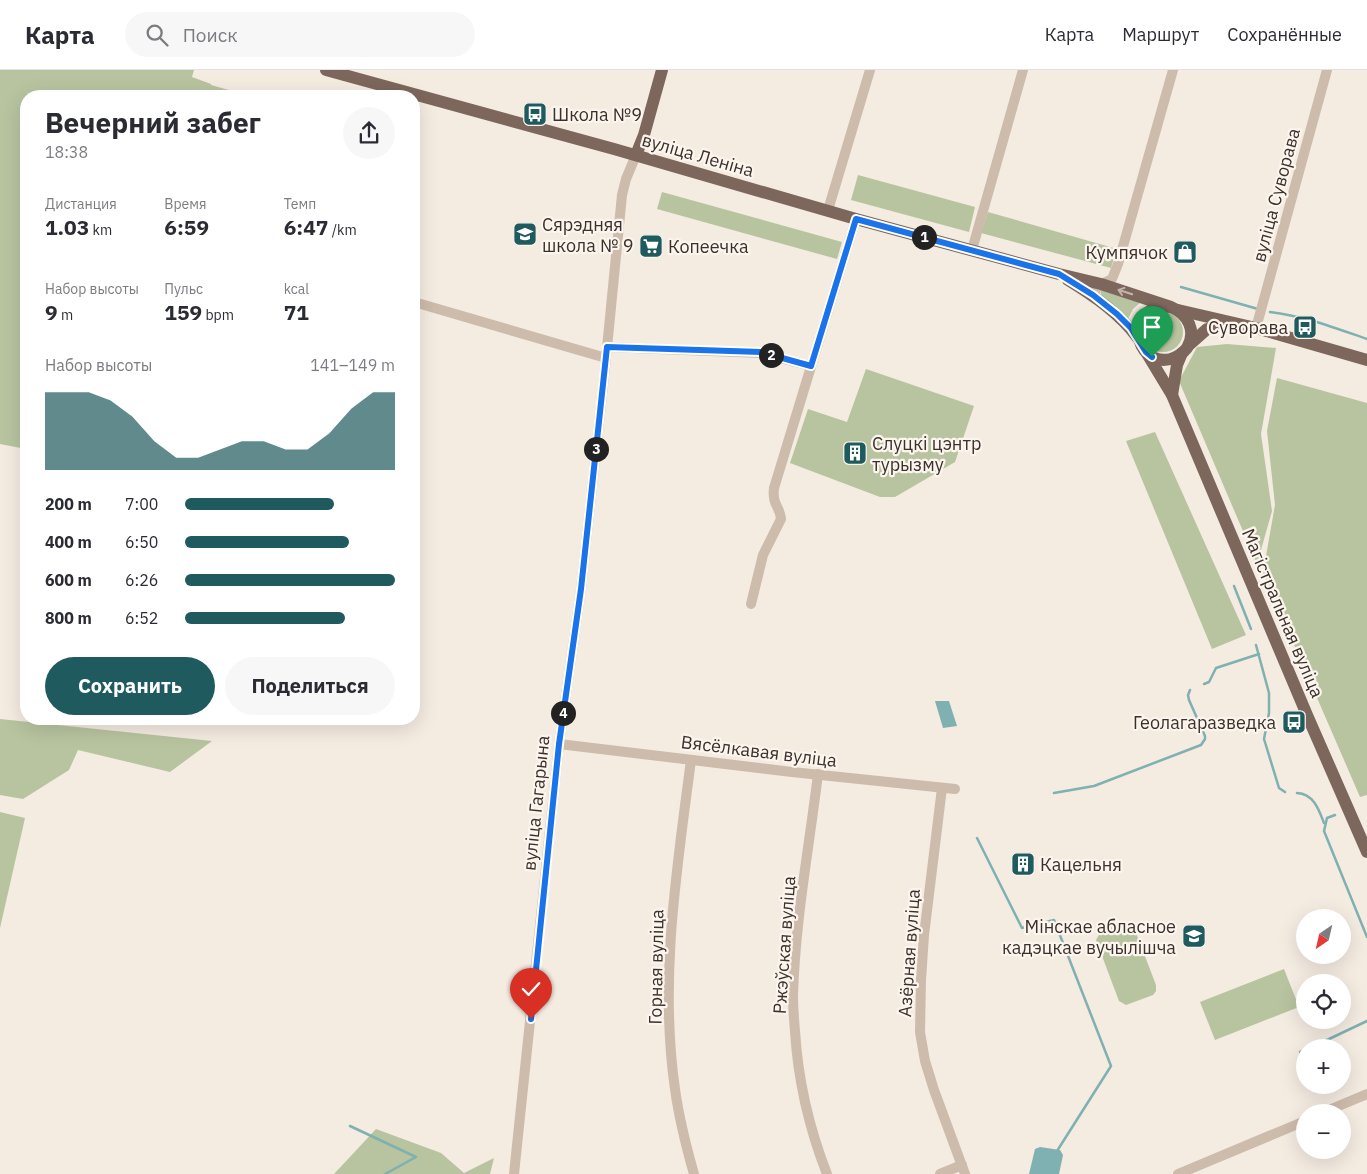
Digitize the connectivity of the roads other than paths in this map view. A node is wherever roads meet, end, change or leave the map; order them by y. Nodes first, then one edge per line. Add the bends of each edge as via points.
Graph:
1 (326, 70) edge
2 (662, 70) edge
3 (870, 70) edge
4 (1023, 70) edge
5 (1173, 70) edge
6 (1328, 70) edge
7 (398, 90) edge
8 (420, 96) edge
9 (636, 156) junction
10 (828, 210) junction
11 (856, 219) junction
12 (972, 250) junction
13 (1059, 274) junction
14 (1101, 284) junction
15 (1093, 295) junction
16 (420, 304) edge
17 (1175, 308) junction
18 (1235, 323) junction
19 (1256, 328) junction
20 (1138, 338) junction
21 (607, 347) junction
22 (1185, 350) junction
23 (1146, 352) junction
24 (606, 358) junction
25 (1367, 360) edge
26 (811, 366) junction
27 (1172, 395) junction
28 (751, 604) dead end
29 (559, 744) junction
30 (691, 760) junction
31 (818, 774) junction
32 (942, 788) junction
33 (955, 789) dead end
34 (1365, 848) edge
35 (1367, 863) edge
36 (1367, 1094) edge
37 (1343, 1104) edge
38 (1296, 1125) edge
39 (963, 1170) edge
40 (514, 1174) edge
41 (694, 1174) edge
42 (827, 1174) edge
43 (940, 1174) edge
44 (1178, 1174) edge

1 - 7 main road, вуліца Леніна
2 - 9 main road, вуліца Гагарына
3 - 10 street
4 - 12 street
5 - 14 street via 1118,264 1112,279
6 - 19 street, вуліца Суворава
8 - 9 main road, вуліца Леніна
9 - 10 main road, вуліца Леніна
9 - 21 street, вуліца Гагарына via 622,195
10 - 11 main road, вуліца Леніна
11 - 12 main road, вуліца Леніна
11 - 26 street
12 - 13 main road, вуліца Леніна
13 - 14 main road, вуліца Леніна
13 - 15 main road, вуліца Леніна
14 - 15 street
17 -> 14 main road, вуліца Леніна
15 - 20 main road, вуліца Леніна via 1117,314
16 - 24 street
17 - 18 main road, вуліца Леніна
17 - 20 main road via 1162,306 1146,313 1138,329
17 - 22 main road via 1188,319 1190,326
18 - 19 main road, вуліца Леніна
18 - 22 main road, вуліца Леніна via 1207,329
19 - 25 main road, вуліца Леніна
20 - 23 main road
21 - 24 street, вуліца Гагарына
21 - 26 street via 761,352
22 - 23 main road via 1168,360 1152,357
22 - 27 main road via 1176,365
23 - 27 main road, Магістральная вуліца
24 - 29 street, вуліца Гагарына via 581,589
26 - 28 street via 772,498 781,519 763,554
27 - 34 main road, Магістральная вуліца
29 - 30 street, Вясёлкавая вуліца
29 - 40 street, вуліца Гагарына
30 - 31 street, Вясёлкавая вуліца
30 - 41 street, Горная вуліца via 673,906 669,1006 675,1088
31 - 32 street, Вясёлкавая вуліца
31 - 42 street, Ржэўская вуліца via 793,998 803,1096
32 - 33 street, Вясёлкавая вуліца
32 - 39 street, Азёрная вуліца via 924,935 920,1032 928,1071
34 - 35 main road, Магістральная вуліца
36 - 37 street
38 - 44 street
39 - 43 street

